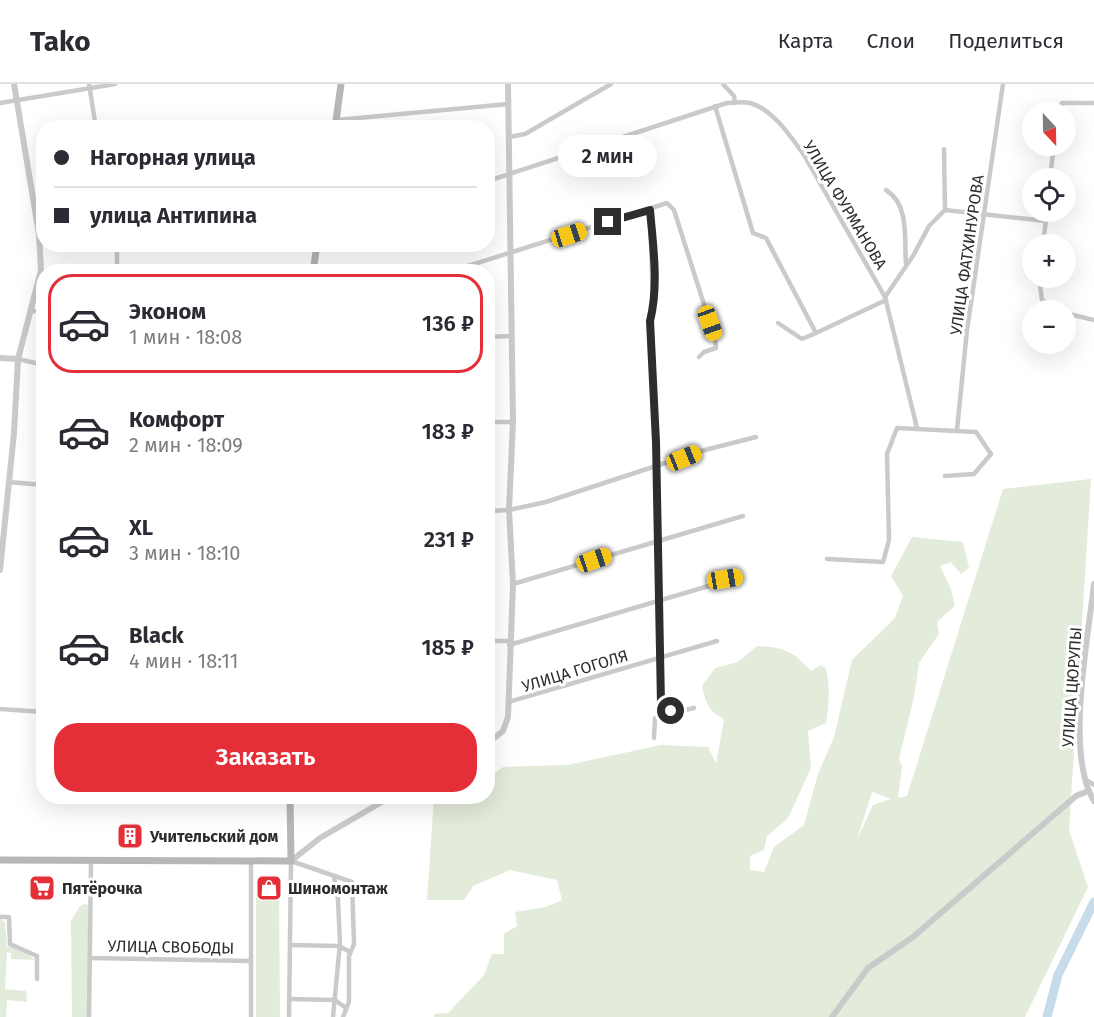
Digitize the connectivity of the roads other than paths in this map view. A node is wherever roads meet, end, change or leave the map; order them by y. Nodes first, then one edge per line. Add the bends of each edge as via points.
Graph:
1 (14, 84) edge
2 (115, 84) edge
3 (341, 84) edge
4 (508, 84) edge
5 (611, 84) edge
6 (723, 84) edge
7 (1003, 84) edge
8 (89, 87) edge
9 (16, 100) junction
10 (1066, 102) edge
11 (0, 103) edge
12 (735, 103) junction
13 (1094, 103) edge
14 (508, 104) junction
15 (715, 106) junction
16 (95, 120) edge
17 (336, 120) edge
18 (370, 120) edge
19 (509, 137) junction
20 (944, 149) dead end
21 (509, 175) junction
22 (495, 180) edge
23 (886, 190) dead end
24 (34, 208) joint
25 (650, 210) junction
26 (945, 210) junction
27 (986, 213) junction
28 (1022, 218) edge
29 (36, 226) edge
30 (510, 252) junction
31 (473, 264) edge
32 (906, 264) junction
33 (36, 293) edge
34 (886, 298) junction
35 (32, 311) junction
36 (36, 311) edge
37 (1076, 316) edge
38 (1094, 320) edge
39 (778, 323) dead end
40 (816, 333) junction
41 (510, 336) junction
42 (495, 337) edge
43 (699, 357) dead end
44 (0, 358) edge
45 (18, 359) junction
46 (36, 363) edge
47 (495, 422) edge
48 (513, 422) junction
49 (917, 428) junction
50 (957, 430) junction
51 (756, 437) dead end
52 (656, 468) junction
53 (945, 476) dead end
54 (8, 482) junction
55 (36, 484) edge
56 (495, 510) edge
57 (510, 510) junction
58 (743, 516) dead end
59 (657, 543) junction
60 (827, 559) dead end
61 (0, 570) edge
62 (739, 577) dead end
63 (1094, 584) edge
64 (513, 585) junction
65 (658, 602) junction
66 (717, 641) dead end
67 (495, 642) edge
68 (509, 643) junction
69 (659, 659) junction
70 (508, 702) junction
71 (694, 708) dead end
72 (0, 709) edge
73 (36, 711) edge
74 (662, 715) junction
75 (495, 738) edge
76 (654, 738) dead end
77 (1085, 779) junction
78 (1094, 785) edge
79 (1088, 791) junction
80 (1094, 801) edge
81 (290, 804) edge
82 (378, 804) edge
83 (0, 860) edge
84 (291, 861) junction
85 (91, 862) junction
86 (251, 862) junction
87 (334, 876) junction
88 (0, 917) edge
89 (290, 945) junction
90 (339, 946) junction
91 (350, 952) junction
92 (91, 958) junction
93 (251, 961) junction
94 (37, 979) dead end
95 (289, 999) junction
96 (335, 1000) junction
97 (346, 1008) junction
98 (89, 1017) edge
99 (251, 1017) edge
100 (289, 1017) edge
101 (333, 1017) edge
102 (343, 1017) edge
103 (832, 1017) edge

1 - 9 street
2 - 8 street
3 - 17 main road
4 - 14 street
5 - 19 street via 525,134
6 - 12 street
7 - 27 street, УЛИЦА ФАТХИНУРОВА
8 - 9 street
8 - 16 street
9 - 11 street
9 - 24 street
10 - 13 street
12 - 15 street, УЛИЦА ФУРМАНОВА
12 - 34 street, УЛИЦА ФУРМАНОВА via 750,103 762,109 790,136
14 - 18 street
14 - 19 street
15 - 21 street, УЛИЦА ФУРМАНОВА
15 - 40 street via 753,233 766,238
19 - 21 street
20 - 26 street
21 - 22 street, УЛИЦА ФУРМАНОВА
21 - 30 street
23 - 32 street via 902,205
24 - 29 street
25 - 30 street
25 - 43 street via 667,203 674,210 700,286 716,348
25 - 52 street
26 - 27 street
26 - 32 street via 929,226
27 - 28 street
27 - 50 street, УЛИЦА ФАТХИНУРОВА
30 - 31 street
30 - 41 street
32 - 34 street
33 - 35 street
34 - 40 street
34 - 49 street, УЛИЦА ФУРМАНОВА
35 - 36 street
35 - 45 street
37 - 38 street
39 - 40 street via 802,339
41 - 42 street
41 - 48 street
44 - 45 street
45 - 46 street
45 - 54 street
47 - 48 street
48 - 57 street
49 - 50 street
49 - 60 street via 897,428 890,442 889,540 883,562
50 - 53 street via 976,432 991,454 974,474
51 - 52 street
52 - 57 street
52 - 59 street
54 - 55 street
54 - 61 street
56 - 57 street
57 - 64 street
58 - 59 street
59 - 64 street
59 - 65 street
62 - 65 street
63 - 77 street, УЛИЦА ЦЮРУПЫ via 1079,727
64 - 68 street
65 - 68 street
65 - 69 street
66 - 69 street, УЛИЦА ГОГОЛЯ
67 - 68 street
68 - 70 street
69 - 70 street, УЛИЦА ГОГОЛЯ
69 - 74 street
70 - 75 street via 503,731
71 - 74 street
72 - 73 street
74 - 76 street via 655,718
77 - 78 street
77 - 79 street, УЛИЦА ЦЮРУПЫ
79 - 80 street, УЛИЦА ЦЮРУПЫ
79 - 103 street via 1076,796 913,937 868,968
81 - 84 main road
82 - 84 street via 320,838
83 - 85 main road
84 - 86 main road
84 - 87 street
84 - 89 street
85 - 86 main road
85 - 92 street
86 - 93 street
87 - 90 street
87 - 91 street via 352,882 354,944
88 - 94 street via 9,917 10,944 38,956
89 - 90 street
89 - 95 street
90 - 91 street
90 - 96 street
91 - 97 street
92 - 93 street, УЛИЦА СВОБОДЫ
92 - 98 street
93 - 99 street
95 - 96 street
95 - 100 street
96 - 97 street
96 - 101 street
97 - 102 street

